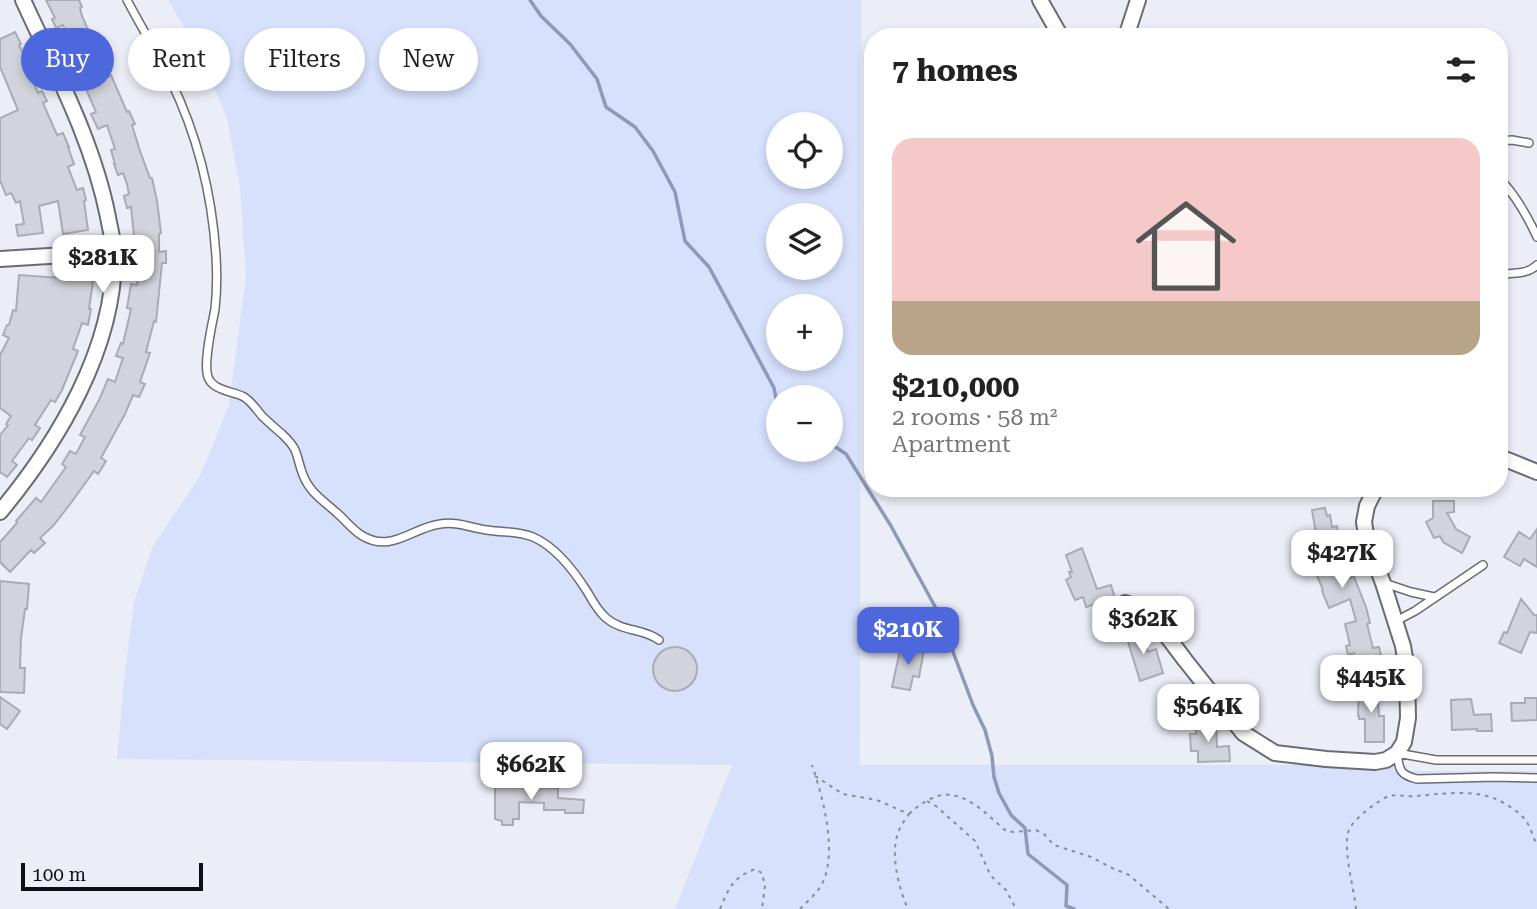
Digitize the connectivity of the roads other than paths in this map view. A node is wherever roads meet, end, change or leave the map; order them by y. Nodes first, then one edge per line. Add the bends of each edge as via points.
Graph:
1 (23, 0) edge
2 (127, 0) edge
3 (1041, 0) edge
4 (1138, 0) edge
5 (1056, 28) edge
6 (1129, 28) edge
7 (1508, 140) edge
8 (1529, 143) dead end
9 (1508, 187) edge
10 (1537, 237) edge
11 (114, 252) junction
12 (0, 259) edge
13 (1537, 265) edge
14 (1508, 273) edge
15 (1508, 460) edge
16 (1537, 472) edge
17 (1372, 497) edge
18 (0, 512) edge
19 (1483, 565) dead end
20 (1383, 583) junction
21 (1434, 597) junction
22 (1125, 603) dead end
23 (1395, 621) junction
24 (659, 640) dead end
25 (1397, 753) junction
26 (1537, 761) edge
27 (1537, 778) edge

1 - 11 street via 83,131 104,198
2 - 24 lane via 180,100 206,177 216,258 208,378 245,398 294,446 311,490 361,535 376,542 393,542 440,523 519,532 537,539 562,559 603,616 621,628
3 - 5 street
4 - 6 street
7 - 8 lane
9 - 10 lane
11 - 12 street
11 - 18 street via 106,325 89,369 61,427
13 - 14 lane
15 - 16 street
17 - 20 street via 1364,522
19 - 21 lane
20 - 21 lane
20 - 23 street
21 - 23 lane
22 - 25 street via 1148,611 1243,733 1275,753 1375,762
23 - 25 street via 1407,670 1408,718
25 - 26 lane via 1436,760
25 - 27 lane via 1401,772 1417,779

